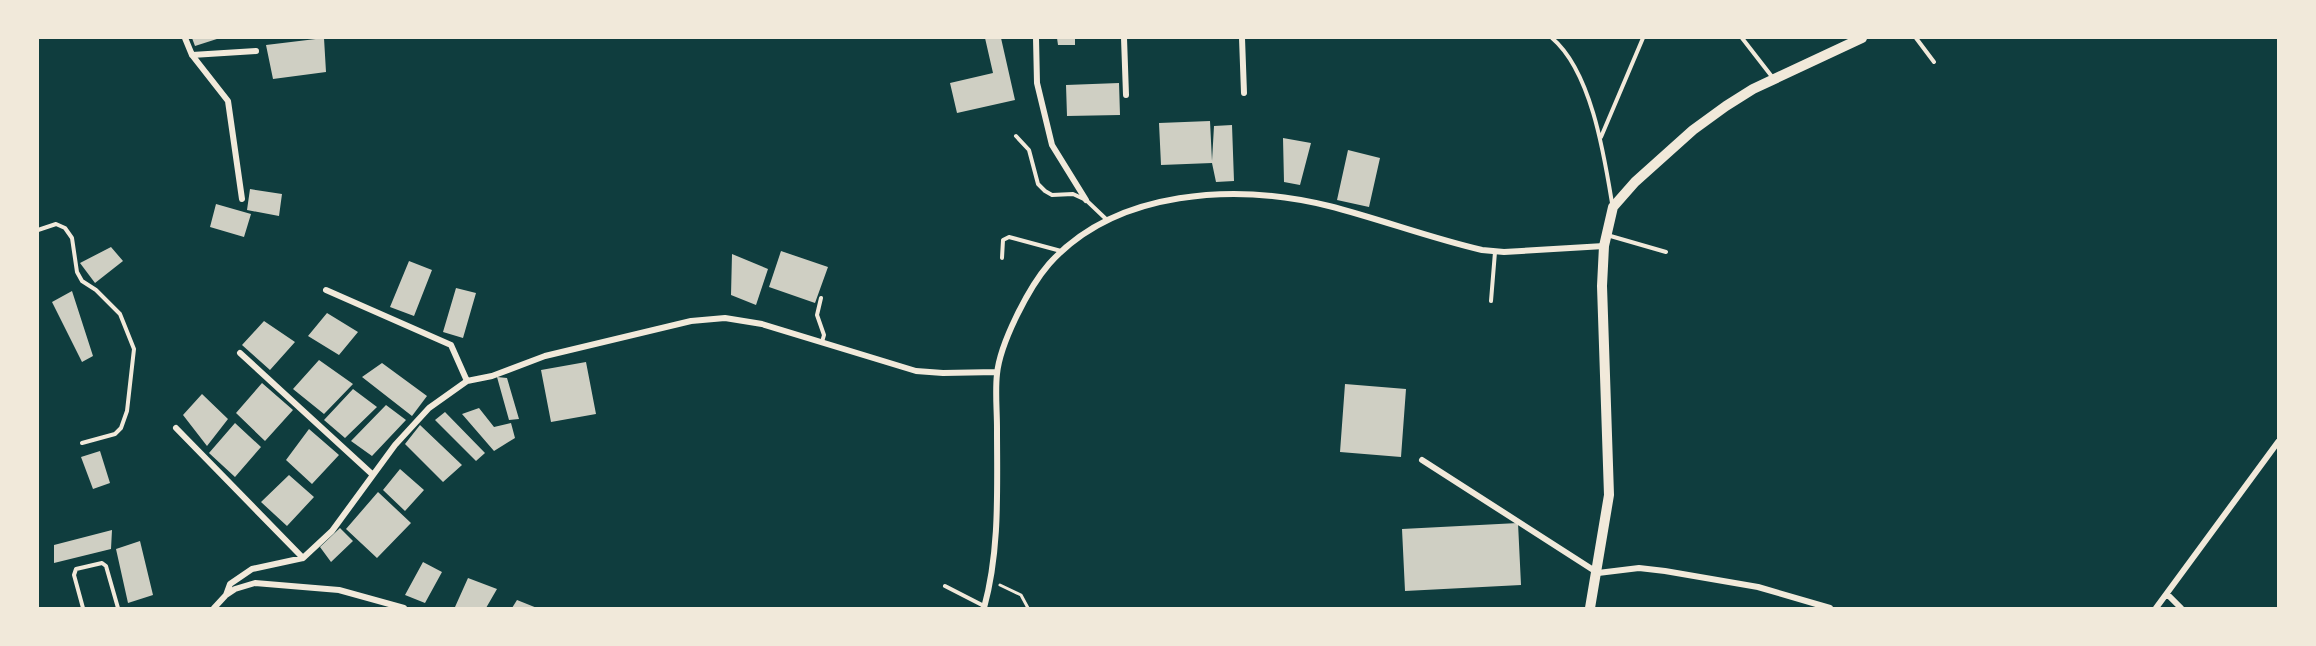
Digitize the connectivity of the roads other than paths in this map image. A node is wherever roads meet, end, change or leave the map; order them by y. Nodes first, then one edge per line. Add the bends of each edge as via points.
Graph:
1 (185, 38) edge
2 (1036, 38) edge
3 (1124, 38) edge
4 (1242, 38) edge
5 (1552, 38) edge
6 (1643, 38) edge
7 (1742, 38) edge
8 (1862, 38) edge
9 (1916, 38) edge
10 (256, 51) dead end
11 (192, 55) junction
12 (1934, 62) dead end
13 (1774, 79) junction
14 (1244, 93) dead end
15 (1126, 95) dead end
16 (1016, 136) dead end
17 (1601, 138) junction
18 (242, 199) dead end
19 (1086, 200) junction
20 (1613, 207) junction
21 (1106, 219) junction
22 (38, 231) edge
23 (1605, 241) junction
24 (1061, 251) junction
25 (1495, 251) junction
26 (1666, 252) dead end
27 (1002, 258) dead end
28 (326, 290) dead end
29 (821, 298) dead end
30 (1491, 301) dead end
31 (822, 343) junction
32 (240, 353) dead end
33 (997, 372) junction
34 (466, 381) junction
35 (176, 428) dead end
36 (2278, 442) edge
37 (82, 443) dead end
38 (1422, 460) dead end
39 (373, 475) junction
40 (303, 558) junction
41 (1598, 573) junction
42 (945, 586) dead end
43 (2167, 594) junction
44 (226, 595) junction
45 (984, 607) edge
46 (83, 609) edge
47 (118, 609) edge
48 (214, 609) edge
49 (404, 609) edge
50 (1590, 609) edge
51 (1830, 609) edge
52 (2156, 609) edge
53 (2181, 609) edge

1 - 11 street
2 - 19 street via 1037,83 1052,145
3 - 15 street
4 - 14 street
5 - 17 lane via 1576,72
6 - 17 lane
7 - 13 lane
8 - 13 street
9 - 12 lane
10 - 11 street
11 - 18 street via 228,101
13 - 20 street via 1744,94 1693,130
16 - 19 lane via 1029,150 1038,184 1045,191 1052,195 1073,194
17 - 20 lane
19 - 21 lane
20 - 23 street
21 - 24 street
21 - 25 street via 1185,198 1265,196 1328,206
22 - 37 lane via 56,224 65,228 72,238 82,281 120,314 134,349 127,411 121,428 115,434
23 - 25 street
23 - 26 lane
23 - 41 street via 1602,286 1610,474
24 - 27 lane via 1009,237 1003,240
24 - 33 street via 1028,293
25 - 30 lane
28 - 34 street via 451,345
29 - 31 lane via 817,315 824,335
31 - 33 street via 916,371
31 - 34 street via 742,320 710,318 545,356 492,376
32 - 39 street
33 - 45 street via 997,519
34 - 39 street via 429,408
35 - 40 street
36 - 43 street
38 - 41 street
39 - 40 street via 332,531
40 - 44 street via 252,569 230,584
41 - 50 street
41 - 51 street via 1639,568 1665,571 1758,587
42 - 45 lane
43 - 52 street
43 - 53 street
44 - 48 street
44 - 49 street via 244,585 267,584 339,590
46 - 47 lane via 74,575 76,569 102,563

